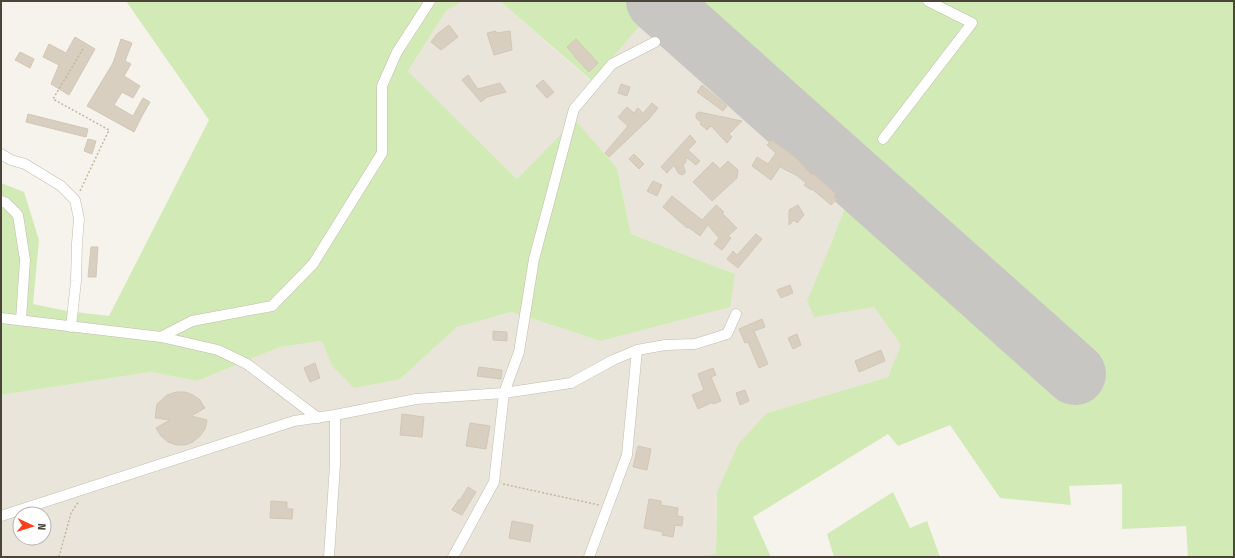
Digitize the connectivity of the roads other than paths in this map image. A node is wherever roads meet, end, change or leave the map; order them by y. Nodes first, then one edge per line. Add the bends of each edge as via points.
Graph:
1 (430, 1) edge
2 (928, 1) edge
3 (655, 42) dead end
4 (884, 139) dead end
5 (1, 154) edge
6 (1, 201) edge
7 (736, 314) dead end
8 (1, 318) edge
9 (21, 320) junction
10 (71, 326) junction
11 (161, 337) junction
12 (637, 350) junction
13 (504, 393) junction
14 (335, 415) junction
15 (318, 418) junction
16 (1, 516) edge
17 (329, 557) edge
18 (452, 557) edge
19 (589, 557) edge

1 - 11 street via 398,52 382,86 382,153 313,264 272,306 192,321
2 - 4 street via 972,22
3 - 13 street via 612,64 574,109 534,259 519,352
5 - 10 street via 25,164 61,186 75,200 79,219
6 - 9 street via 18,215 25,260
7 - 12 street via 727,334 695,344 665,345
8 - 9 street
9 - 10 street
10 - 11 street
11 - 15 street via 218,350 247,364
12 - 13 street via 571,383
12 - 19 street via 627,455
13 - 14 street via 416,399
13 - 18 street via 494,482
14 - 15 street
14 - 17 street via 335,465
15 - 16 street via 294,421

